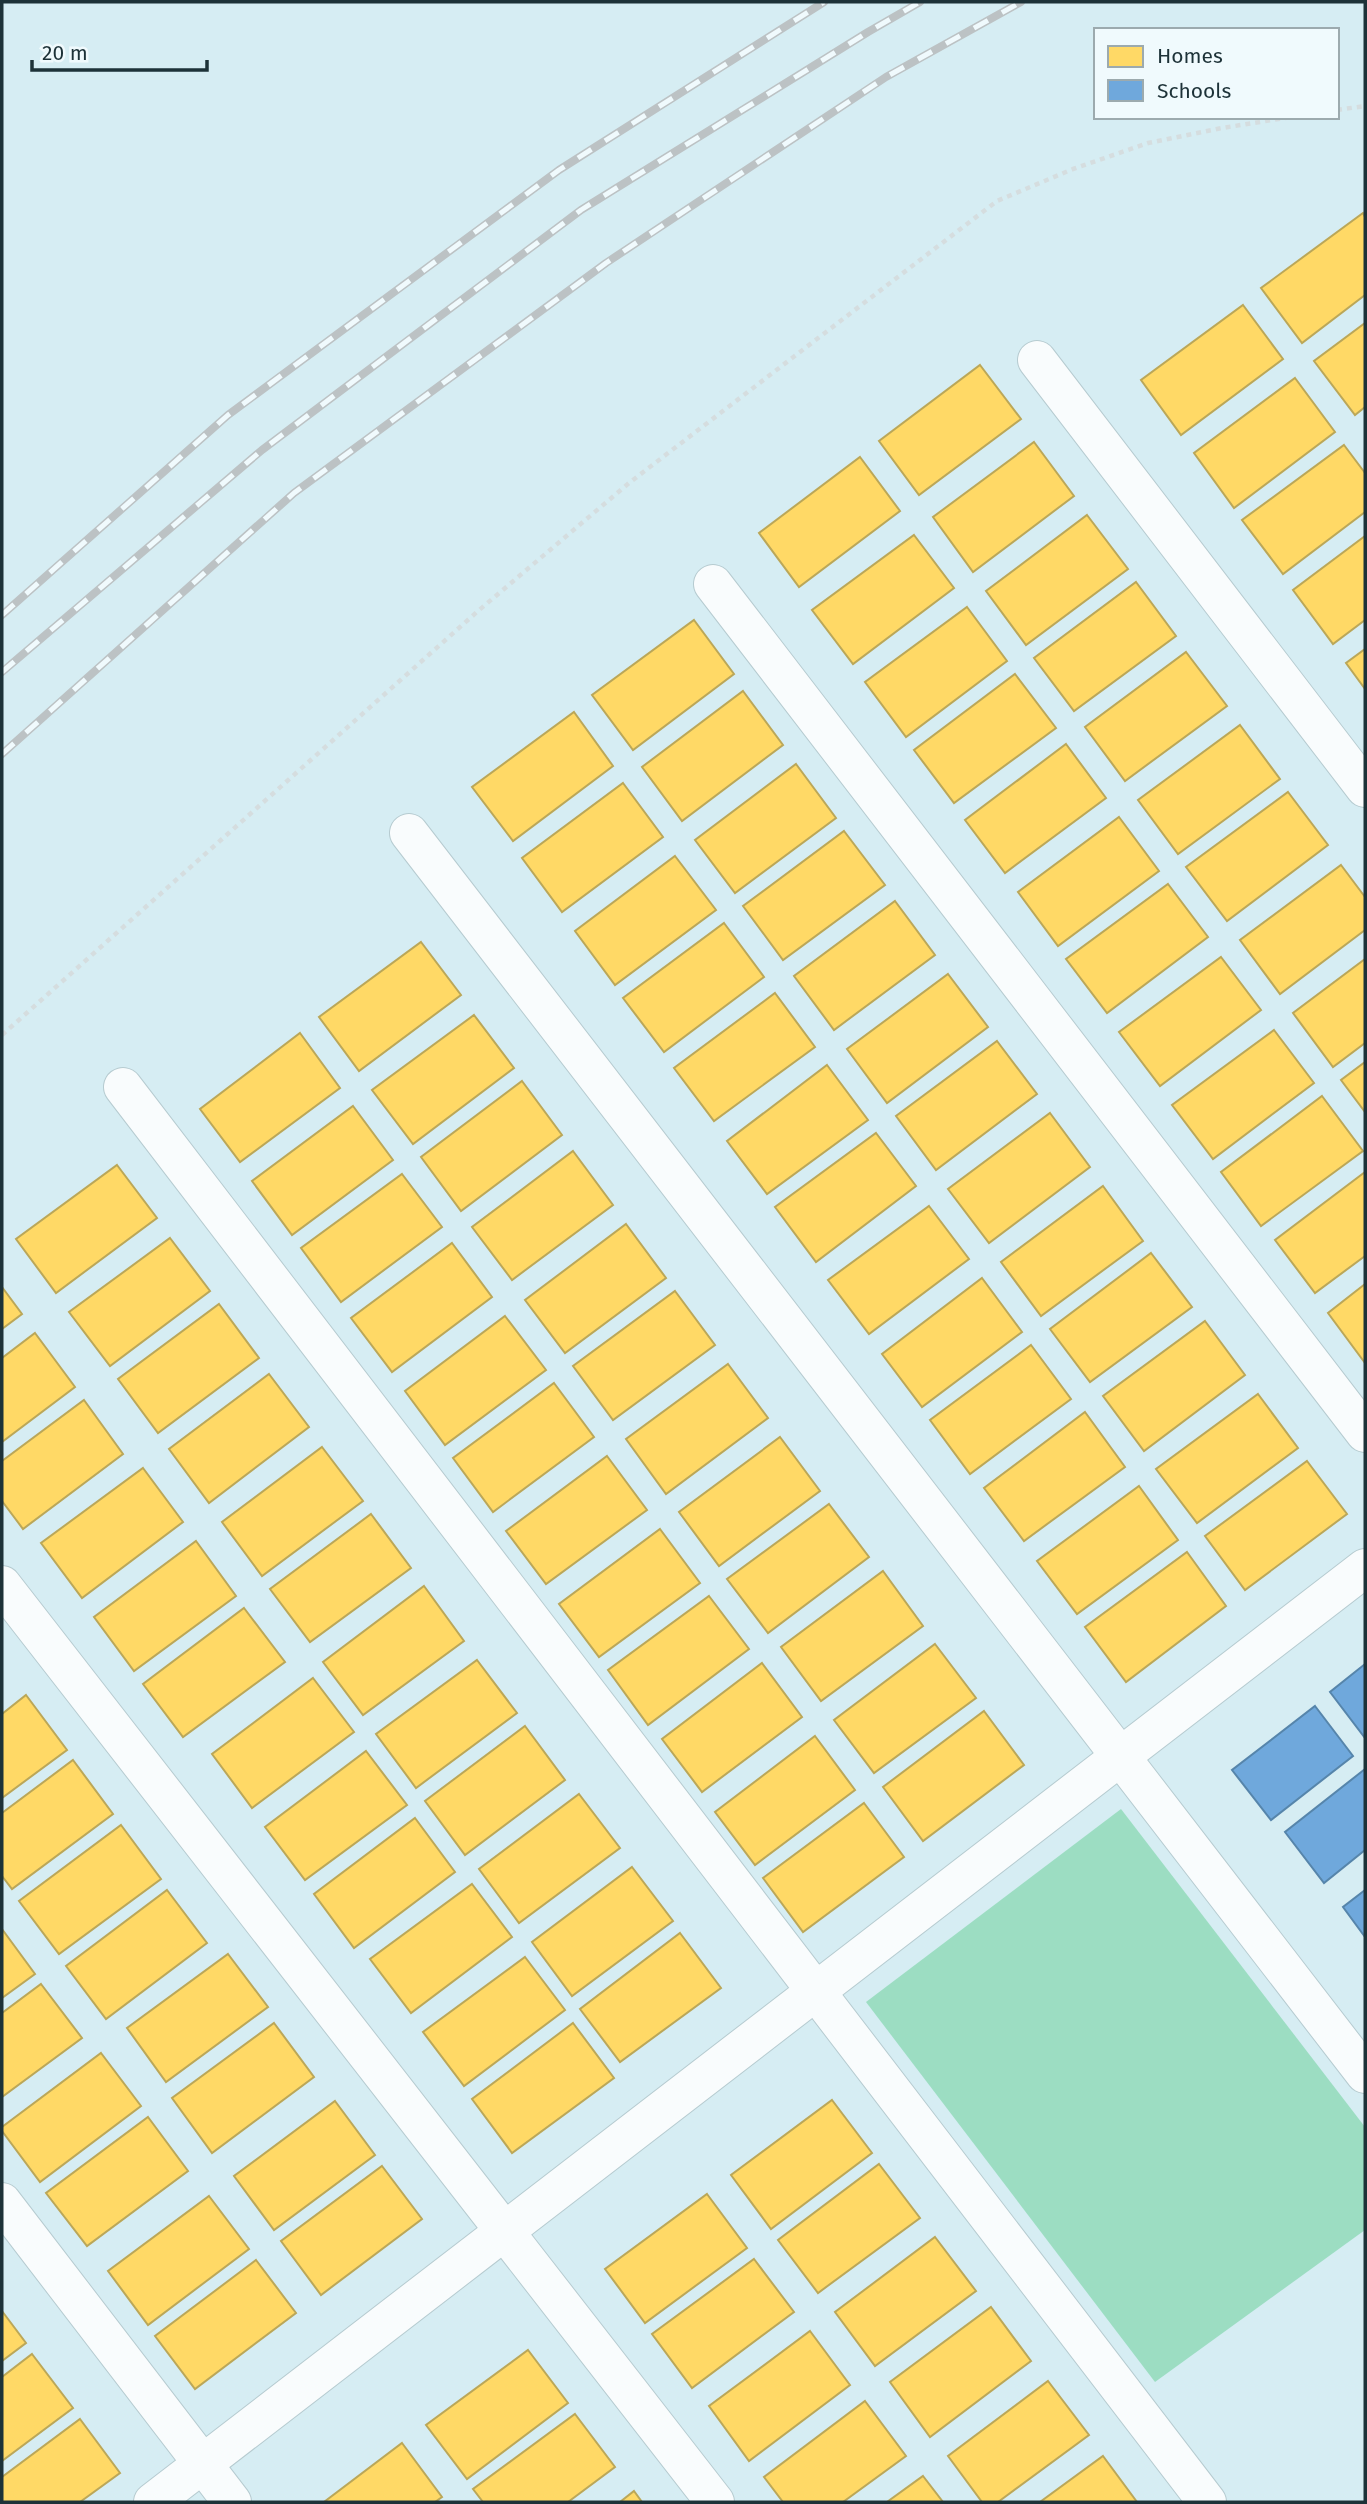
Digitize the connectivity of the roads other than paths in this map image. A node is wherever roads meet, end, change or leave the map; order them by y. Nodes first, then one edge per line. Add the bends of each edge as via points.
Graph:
1 (1037, 360) dead end
2 (713, 584) dead end
3 (1365, 788) edge
4 (409, 833) dead end
5 (123, 1087) dead end
6 (1365, 1433) edge
7 (1365, 1568) edge
8 (2, 1585) edge
9 (1120, 1756) junction
10 (816, 1992) junction
11 (1365, 2074) edge
12 (2, 2203) edge
13 (504, 2232) junction
14 (202, 2464) junction
15 (153, 2502) edge
16 (232, 2502) edge
17 (715, 2502) edge
18 (1207, 2502) edge

1 - 3 street
2 - 6 street
4 - 9 street
5 - 10 street
7 - 9 street
8 - 13 street
9 - 10 street
9 - 11 street
10 - 13 street
10 - 18 street
12 - 14 street
13 - 14 street
13 - 17 street
14 - 15 street
14 - 16 street

